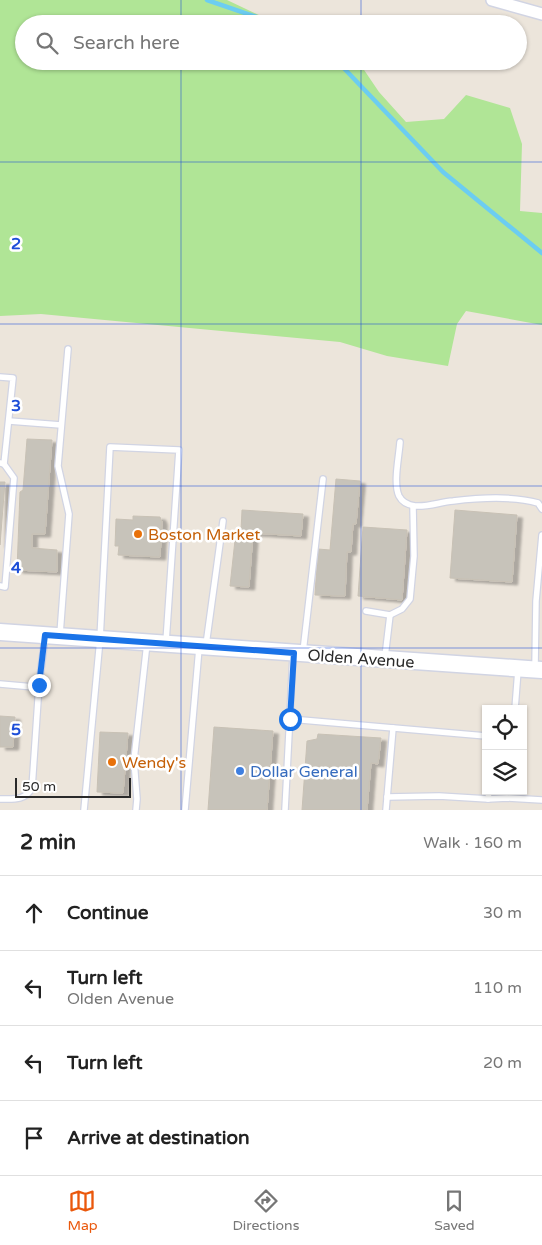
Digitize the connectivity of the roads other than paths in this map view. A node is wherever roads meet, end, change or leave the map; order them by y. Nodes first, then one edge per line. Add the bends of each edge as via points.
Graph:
1 (492, 0) edge
2 (542, 14) edge
3 (68, 349) dead end
4 (0, 376) edge
5 (9, 421) junction
6 (61, 425) junction
7 (400, 442) dead end
8 (2, 464) edge
9 (323, 479) dead end
10 (413, 506) junction
11 (542, 509) edge
12 (223, 520) dead end
13 (542, 535) edge
14 (0, 586) edge
15 (366, 611) dead end
16 (390, 615) junction
17 (0, 632) edge
18 (53, 636) junction
19 (100, 638) junction
20 (147, 642) junction
21 (166, 644) junction
22 (202, 647) junction
23 (298, 653) junction
24 (384, 659) junction
25 (518, 668) junction
26 (539, 670) edge
27 (0, 684) edge
28 (39, 685) junction
29 (515, 705) edge
30 (290, 719) junction
31 (393, 728) junction
32 (482, 736) edge
33 (488, 795) edge
34 (507, 795) edge
35 (387, 797) junction
36 (0, 799) edge
37 (488, 799) junction
38 (542, 800) edge
39 (84, 810) edge
40 (136, 810) edge
41 (185, 810) edge
42 (285, 810) edge
43 (386, 810) edge

1 - 2 street
3 - 6 lane
4 - 5 lane via 13,378
5 - 6 lane
5 - 8 lane
6 - 18 lane via 58,466 69,514
7 - 10 lane via 398,494 403,502
8 - 14 lane via 14,478 5,586
9 - 23 lane
10 - 11 lane via 492,499 529,501
10 - 16 lane via 414,556 410,599 402,609
12 - 22 lane
13 - 26 lane via 536,601
15 - 16 lane
16 - 24 lane
17 - 18 main road, Olden Avenue
18 - 19 main road, Olden Avenue
18 - 28 lane
19 - 20 main road, Olden Avenue
19 - 21 lane via 110,447 179,450
19 - 39 lane
20 - 21 main road, Olden Avenue
20 - 40 lane via 134,760
21 - 22 main road, Olden Avenue
22 - 23 main road, Olden Avenue
22 - 41 lane
23 - 24 main road, Olden Avenue
23 - 30 lane
24 - 25 main road, Olden Avenue
25 - 26 main road, Olden Avenue
25 - 29 lane
27 - 28 lane
28 - 36 lane via 32,788 23,797
30 - 31 lane
30 - 42 lane
31 - 32 lane
31 - 35 lane
33 - 37 lane
34 - 37 lane
34 - 38 lane
35 - 37 lane
35 - 43 lane

